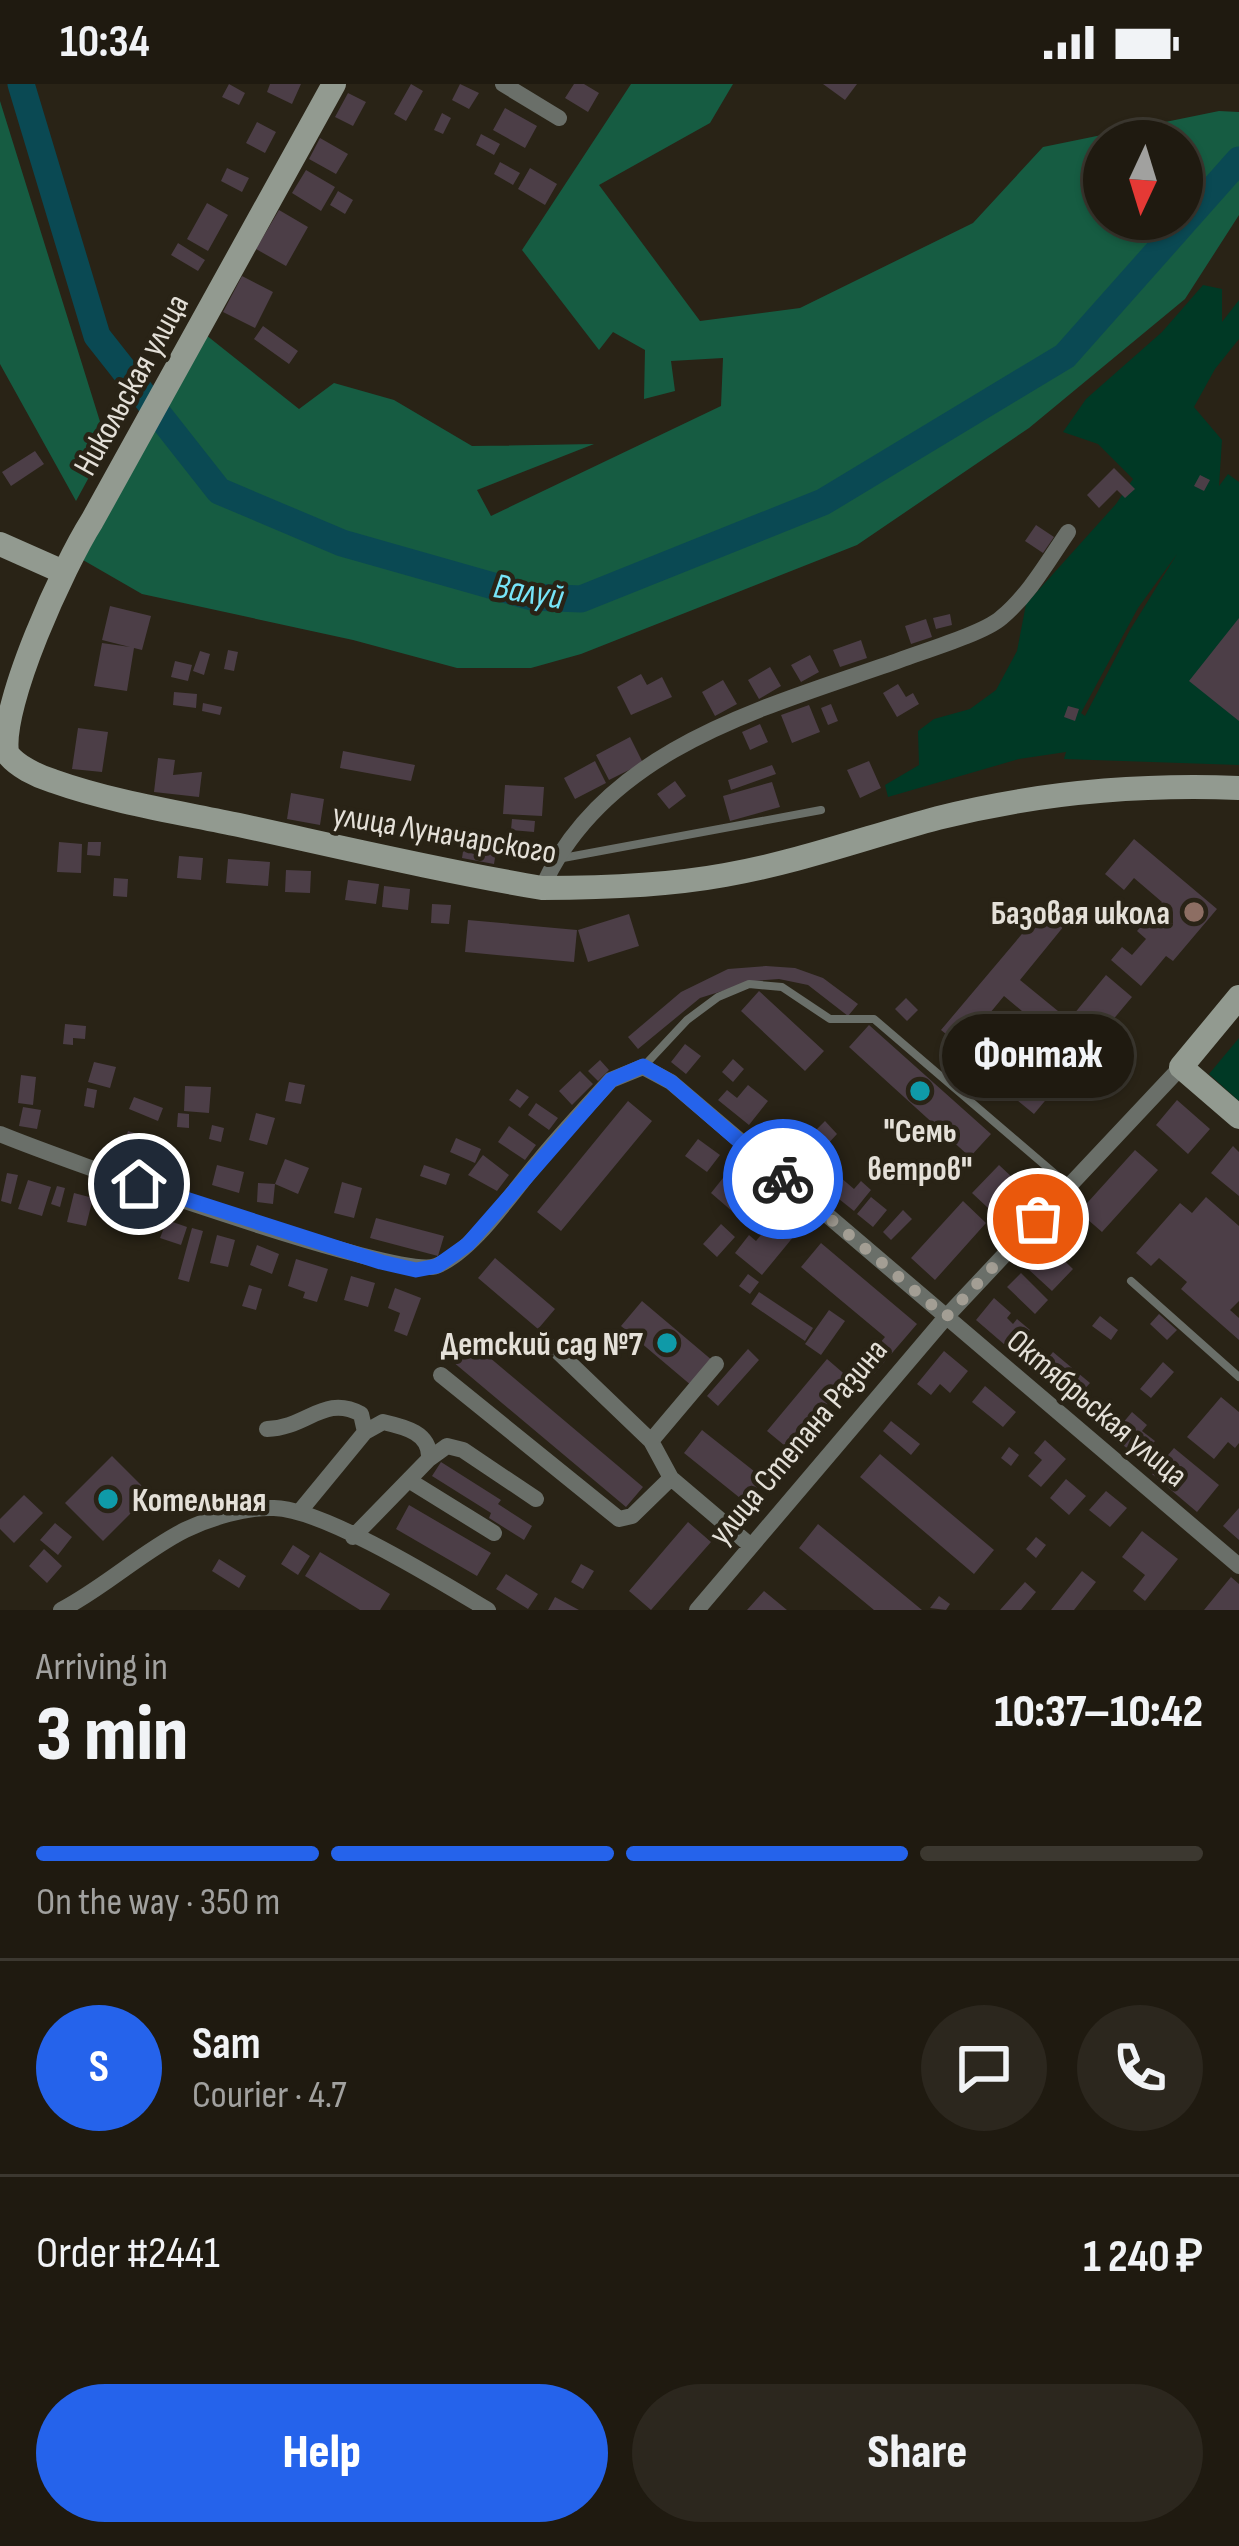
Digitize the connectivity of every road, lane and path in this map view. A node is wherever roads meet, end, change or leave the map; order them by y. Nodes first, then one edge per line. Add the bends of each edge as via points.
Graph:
1 (334, 84) edge
2 (503, 84) edge
3 (560, 118) dead end
4 (1069, 532) dead end
5 (0, 544) edge
6 (61, 571) junction
7 (0, 721) edge
8 (3, 750) edge
9 (1239, 788) edge
10 (821, 810) dead end
11 (555, 859) junction
12 (542, 888) junction
13 (1239, 997) edge
14 (643, 1066) junction
15 (1181, 1067) junction
16 (1239, 1117) edge
17 (0, 1134) edge
18 (1069, 1186) junction
19 (1131, 1281) dead end
20 (946, 1317) junction
21 (553, 1347) dead end
22 (716, 1364) dead end
23 (441, 1375) dead end
24 (1239, 1376) edge
25 (267, 1429) dead end
26 (365, 1432) junction
27 (650, 1441) junction
28 (429, 1459) junction
29 (671, 1478) junction
30 (410, 1481) junction
31 (536, 1499) dead end
32 (300, 1511) junction
33 (494, 1534) dead end
34 (353, 1537) junction
35 (751, 1546) junction
36 (1239, 1566) edge
37 (61, 1610) edge
38 (488, 1610) edge
39 (698, 1610) edge

1 - 6 main road, Никольская улица
2 - 3 street
4 - 11 street via 999,621 694,736 606,800
5 - 6 main road
6 - 7 main road, Никольская улица via 9,674
7 - 8 main road, улица Луначарского
8 - 12 main road, улица Луначарского via 51,781 121,799
9 - 12 main road, улица Луначарского via 1024,799 722,876
10 - 11 lane
11 - 12 street
13 - 15 main road, улица Степана Разина
14 - 17 street via 611,1080 468,1244 416,1270
14 - 18 lane via 718,997 749,984 782,987 830,1019 874,1019
14 - 20 street, Октябрьская улица
15 - 16 main road
15 - 18 street, улица Степана Разина
18 - 20 street, улица Степана Разина
19 - 24 lane
20 - 35 street, улица Степана Разина
20 - 36 street, Октябрьская улица
21 - 27 street
22 - 27 street
23 - 29 street via 619,1519
25 - 26 street via 288,1429 327,1406 361,1414
26 - 28 street via 383,1422 401,1426 421,1436
26 - 32 street
27 - 29 street
28 - 30 street
28 - 31 street via 447,1446 464,1450
29 - 35 street
30 - 33 street
30 - 34 street
32 - 34 street
32 - 37 street via 270,1507 184,1531
34 - 38 street
35 - 39 street, улица Степана Разина

